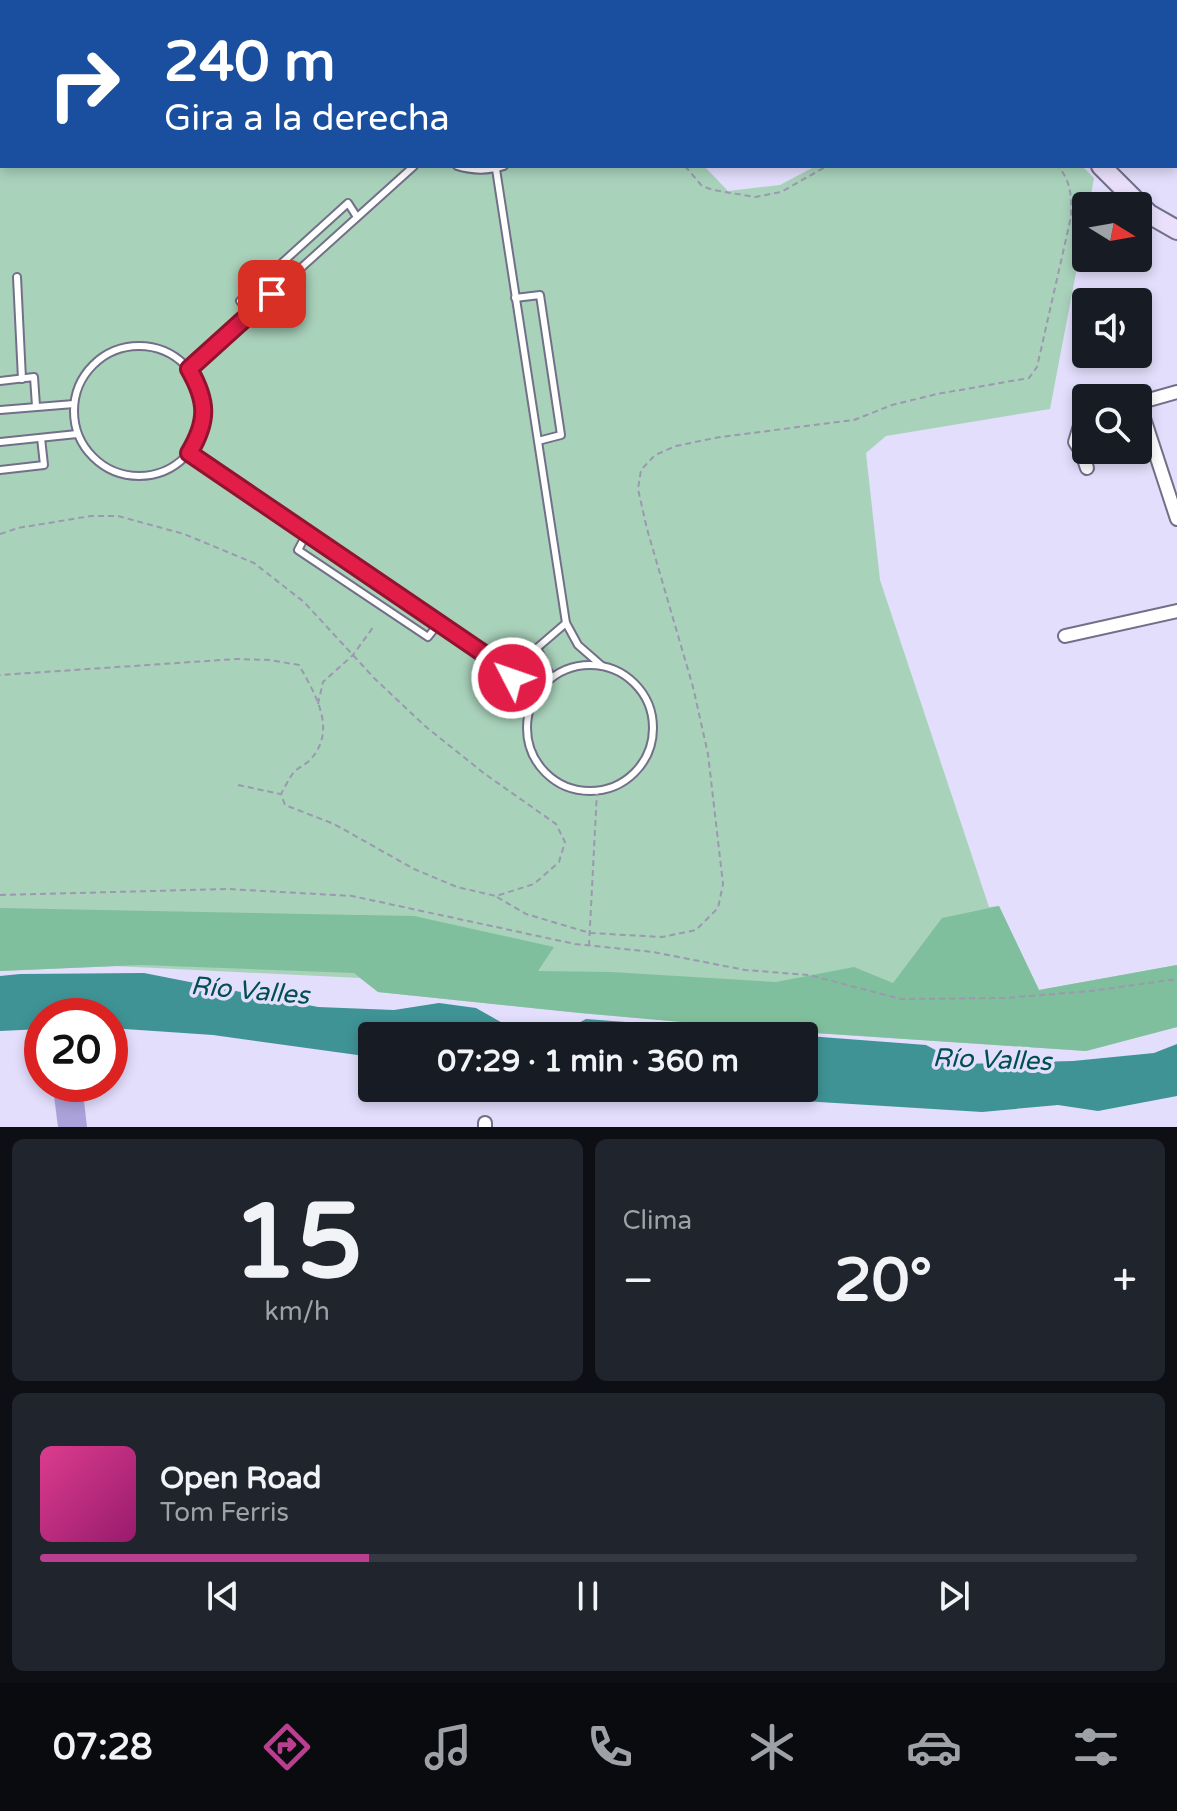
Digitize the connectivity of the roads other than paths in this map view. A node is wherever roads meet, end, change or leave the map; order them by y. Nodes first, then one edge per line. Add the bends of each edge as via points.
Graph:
1 (412, 168) edge
2 (464, 168) edge
3 (1103, 168) edge
4 (496, 169) joint
5 (357, 217) junction
6 (1177, 230) edge
7 (17, 277) dead end
8 (515, 298) junction
9 (250, 314) junction
10 (189, 369) junction
11 (22, 379) junction
12 (0, 381) edge
13 (1177, 392) edge
14 (1152, 399) edge
15 (74, 404) junction
16 (36, 406) junction
17 (0, 410) edge
18 (77, 434) junction
19 (41, 438) junction
20 (538, 441) junction
21 (0, 442) edge
22 (1152, 443) edge
23 (189, 453) junction
24 (1086, 464) edge
25 (1087, 468) dead end
26 (0, 470) edge
27 (1177, 519) edge
28 (307, 533) junction
29 (1177, 611) edge
30 (439, 623) junction
31 (566, 623) junction
32 (1065, 636) dead end
33 (537, 648) junction
34 (496, 662) junction
35 (602, 666) junction
36 (551, 677) junction
37 (528, 714) junction

1 - 5 lane
2 - 4 lane
3 - 6 street via 1149,214
4 - 8 lane
5 - 9 lane
5 - 9 lane via 348,203 240,301
7 - 11 lane
8 - 20 lane
8 - 20 lane via 540,295 561,435
9 - 10 lane
10 - 15 lane via 152,347 120,349 93,365
10 - 23 lane via 204,411
11 - 12 lane
11 - 16 lane via 34,377
13 - 14 street
15 - 16 lane
15 - 18 lane
16 - 17 lane
18 - 19 lane
18 - 23 lane via 89,454 127,476 150,476
19 - 21 lane
19 - 26 lane via 44,465
20 - 31 lane
22 - 27 street
23 - 28 lane
24 - 25 street
28 - 30 lane
28 - 30 lane via 298,550 428,637
29 - 32 street
30 - 34 lane
31 - 33 lane
31 - 35 lane via 578,645
33 - 34 lane
33 - 36 lane
34 - 37 lane via 512,678
35 - 36 lane via 571,667
35 - 37 lane via 633,680 647,697 653,718 653,741 633,775 597,791 558,783 532,753
36 - 37 lane

